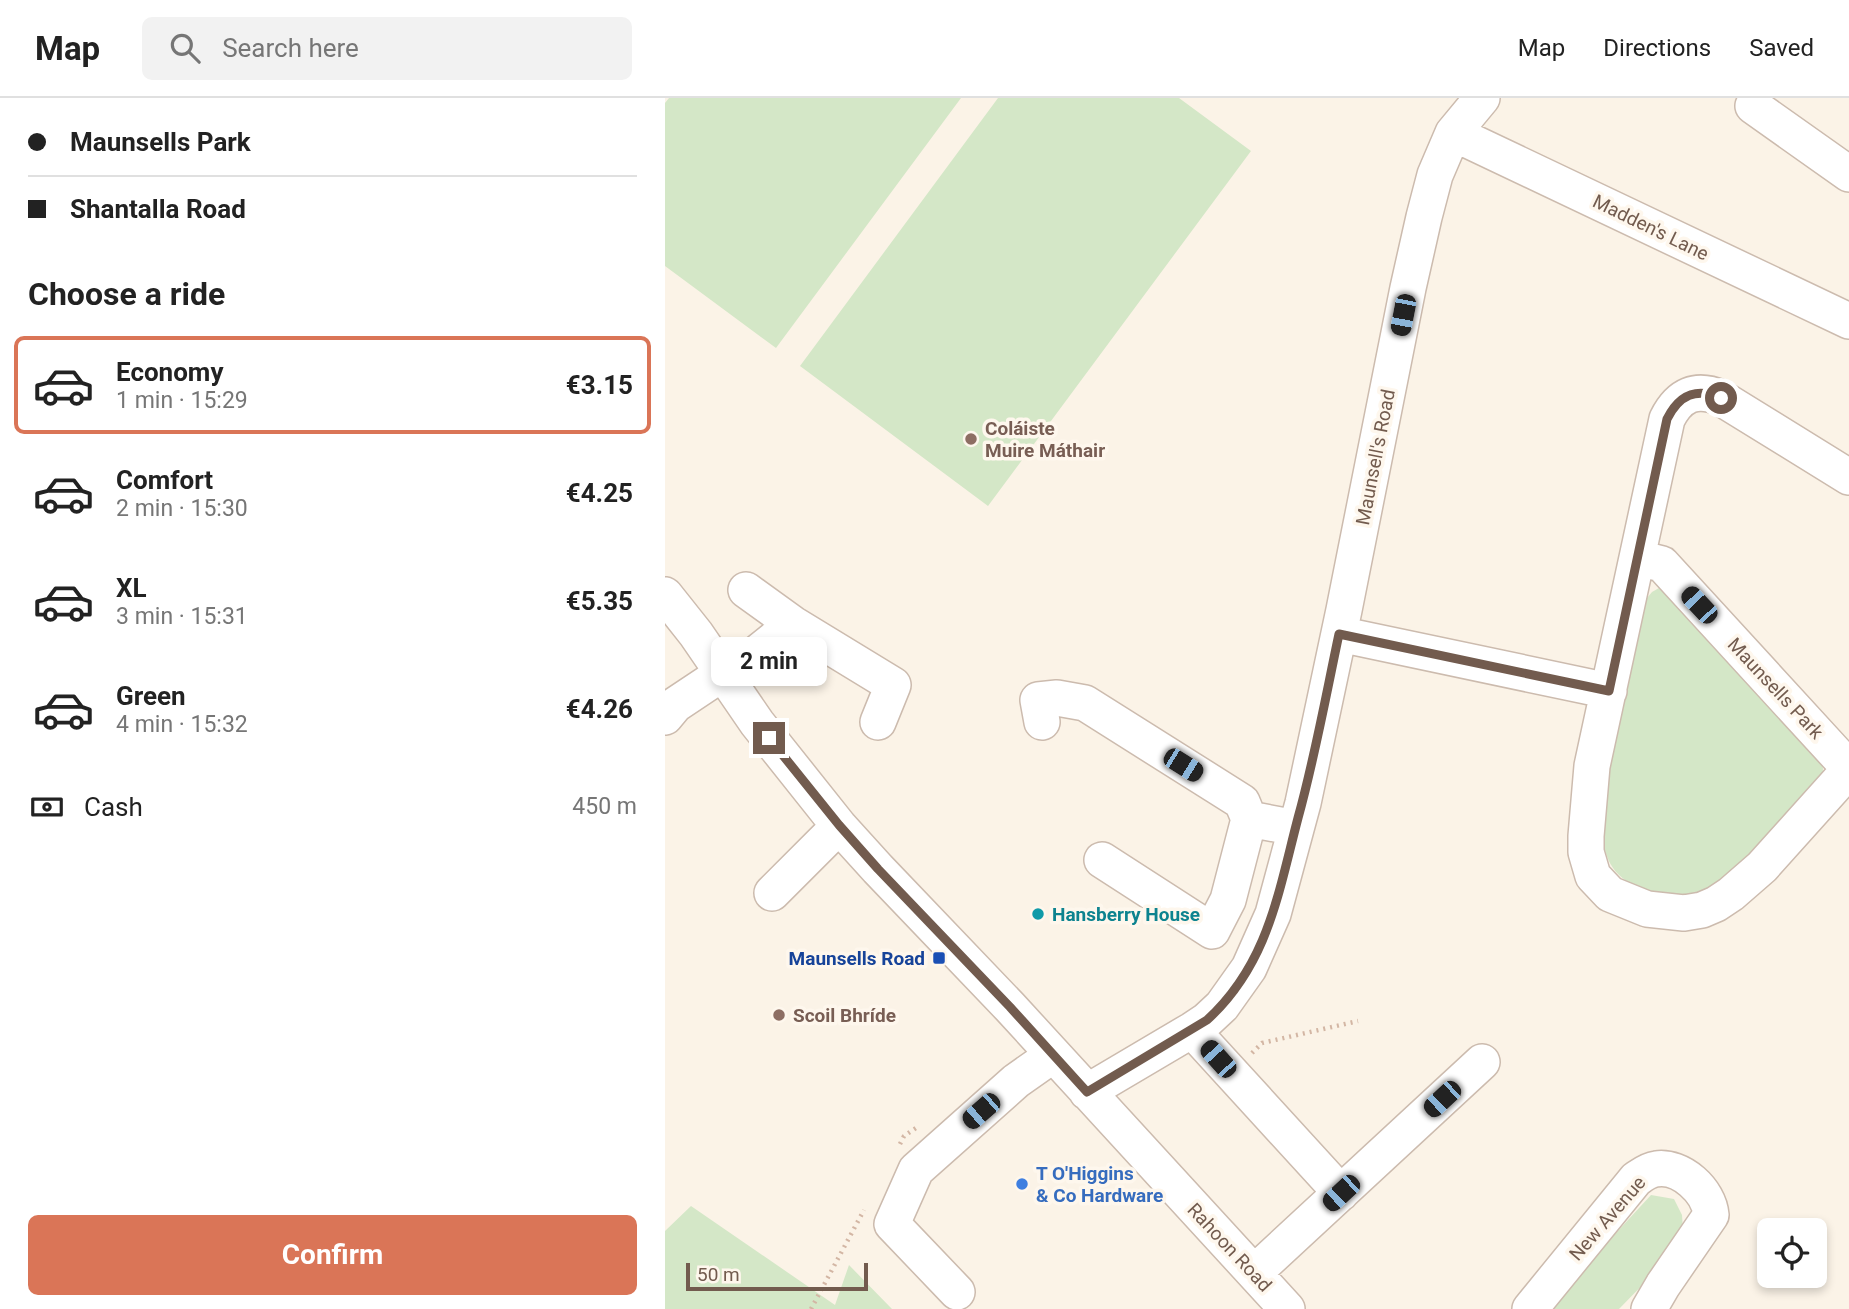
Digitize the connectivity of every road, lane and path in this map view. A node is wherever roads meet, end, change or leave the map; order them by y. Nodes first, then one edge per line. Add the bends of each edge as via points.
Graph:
1 (1482, 98) edge
2 (1753, 106) dead end
3 (1453, 132) junction
4 (1844, 162) edge
5 (1849, 321) edge
6 (1849, 477) edge
7 (1638, 558) junction
8 (746, 590) dead end
9 (665, 596) edge
10 (793, 624) junction
11 (1339, 634) junction
12 (724, 676) junction
13 (1609, 691) junction
14 (665, 717) edge
15 (878, 722) dead end
16 (1042, 722) dead end
17 (1849, 769) edge
18 (1249, 819) junction
19 (839, 825) junction
20 (1296, 828) junction
21 (1103, 860) dead end
22 (772, 893) dead end
23 (1358, 1021) dead end
24 (1192, 1030) junction
25 (1053, 1055) junction
26 (1482, 1062) dead end
27 (1231, 1073) junction
28 (1087, 1092) junction
29 (1341, 1193) junction
30 (830, 1272) dead end
31 (1254, 1273) junction
32 (957, 1292) dead end
33 (811, 1309) edge
34 (1287, 1309) edge
35 (1530, 1309) edge
36 (1650, 1309) edge

1 - 3 street, Maunsell's Road
2 - 4 street
3 - 5 street, Madden's Lane
3 - 11 street, Maunsell's Road via 1436,175 1414,264
6 - 7 street, Maunsells Park via 1721,398 1710,393 1687,396 1667,419
7 - 13 street, Maunsells Park
7 - 17 street, Maunsells Park via 1662,564
8 - 10 street
9 - 12 street, Rahoon Road
10 - 12 street
10 - 15 street via 893,685
11 - 13 street
11 - 20 street, Maunsell's Road
12 - 14 street via 675,705
12 - 19 street, Rahoon Road
13 - 17 street, Maunsells Park via 1592,766 1586,852 1593,876 1602,886 1635,905 1684,913 1716,904 1762,867
16 - 18 street via 1038,700 1084,703 1242,802
18 - 20 street
18 - 21 street via 1228,900 1212,931
19 - 22 street
19 - 25 street, Rahoon Road
20 - 24 street, Maunsell's Road via 1273,914 1249,968 1222,1006
23 - 27 path via 1262,1043
24 - 27 street
24 - 28 street, Maunsell's Road
25 - 28 street, Rahoon Road
25 - 32 street via 1016,1081 916,1170 892,1224
26 - 29 street
27 - 29 street
28 - 31 street, Rahoon Road
29 - 31 street
30 - 33 path
31 - 34 street, Rahoon Road
35 - 36 street, New Avenue via 1636,1179 1658,1168 1671,1169 1701,1191 1711,1215

